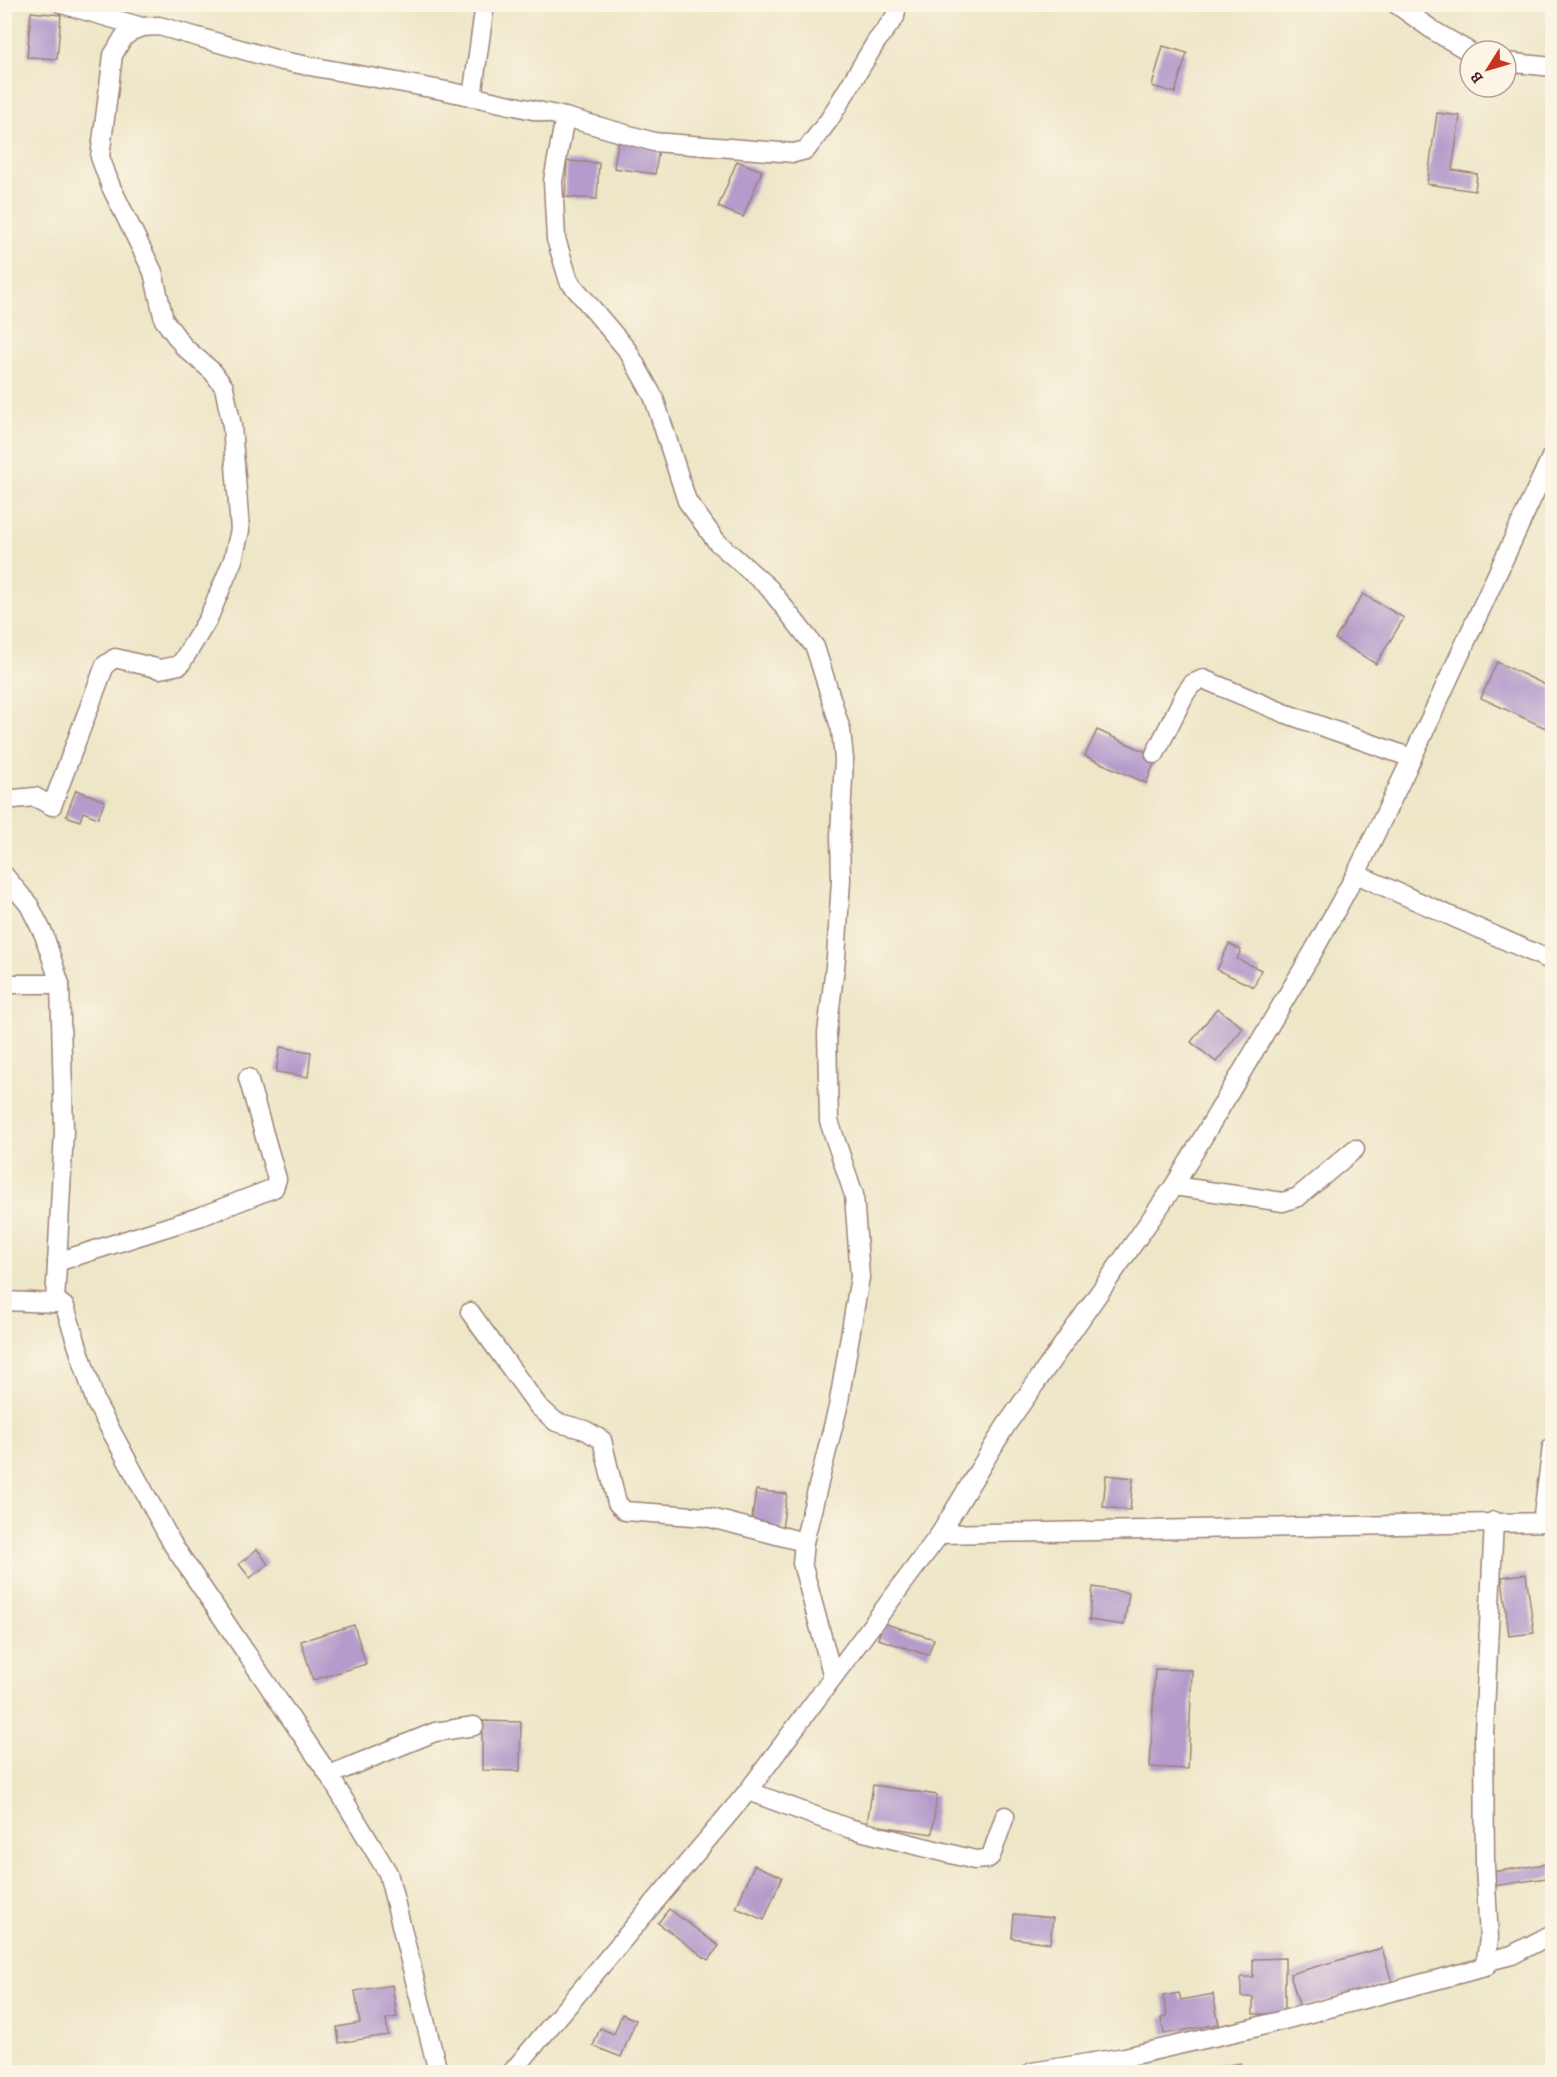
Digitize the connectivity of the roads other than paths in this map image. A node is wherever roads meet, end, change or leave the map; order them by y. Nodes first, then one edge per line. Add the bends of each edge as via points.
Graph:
1 (62, 4) edge
2 (485, 4) edge
3 (897, 4) edge
4 (1396, 4) edge
5 (142, 27) junction
6 (1458, 45) edge
7 (1518, 63) edge
8 (1552, 67) edge
9 (472, 98) junction
10 (566, 117) junction
11 (1552, 455) edge
12 (1155, 754) dead end
13 (1412, 758) junction
14 (4, 800) edge
15 (1356, 874) junction
16 (4, 875) edge
17 (1552, 961) edge
18 (4, 984) edge
19 (60, 984) junction
20 (248, 1078) dead end
21 (1355, 1149) dead end
22 (1174, 1186) junction
23 (57, 1262) junction
24 (4, 1301) edge
25 (55, 1303) junction
26 (470, 1312) dead end
27 (1552, 1447) edge
28 (1494, 1521) junction
29 (1547, 1522) edge
30 (940, 1534) junction
31 (804, 1542) junction
32 (833, 1677) junction
33 (474, 1726) dead end
34 (329, 1775) junction
35 (748, 1791) junction
36 (1005, 1816) dead end
37 (1552, 1934) edge
38 (1485, 1967) junction
39 (438, 2073) edge
40 (512, 2073) edge
41 (1032, 2073) edge

1 - 5 street
2 - 9 street
3 - 10 street via 895,17 807,150 794,153 654,142
4 - 6 street
5 - 9 street via 159,26 282,61
5 - 14 street via 123,38 113,56 100,157 153,272 164,320 184,347 224,387 232,426 240,530 233,560 208,620 180,665 159,669 115,658 105,665 52,806 35,798
7 - 8 street
9 - 10 street
10 - 31 street via 553,181 556,239 569,281 628,351 654,398 687,501 717,542 770,588 815,647 841,730 844,759 840,880 836,958 826,1033 829,1121 854,1195 861,1277 838,1407
11 - 13 street
12 - 13 street via 1185,694 1192,684 1203,679 1284,713
13 - 15 street
15 - 17 street
15 - 22 street
16 - 19 street via 29,905 44,935
18 - 19 street
19 - 23 street via 64,1131
20 - 23 street via 277,1179 274,1188 202,1216
21 - 22 street via 1298,1197 1282,1203
22 - 30 street via 1005,1427
23 - 25 street
24 - 25 street
25 - 34 street via 65,1307 96,1403 173,1545
26 - 31 street via 538,1406 556,1422 585,1430 602,1440 617,1503 625,1510 707,1517
27 - 29 street
28 - 29 street
28 - 30 street
28 - 38 street via 1484,1733 1488,1938
30 - 32 street
31 - 32 street via 802,1563
32 - 35 street
33 - 34 street via 435,1732
34 - 39 street via 388,1873
35 - 36 street via 848,1828 975,1860 991,1856
35 - 40 street
37 - 38 street via 1512,1955 1492,1960
38 - 41 street via 1241,2030 1125,2057

